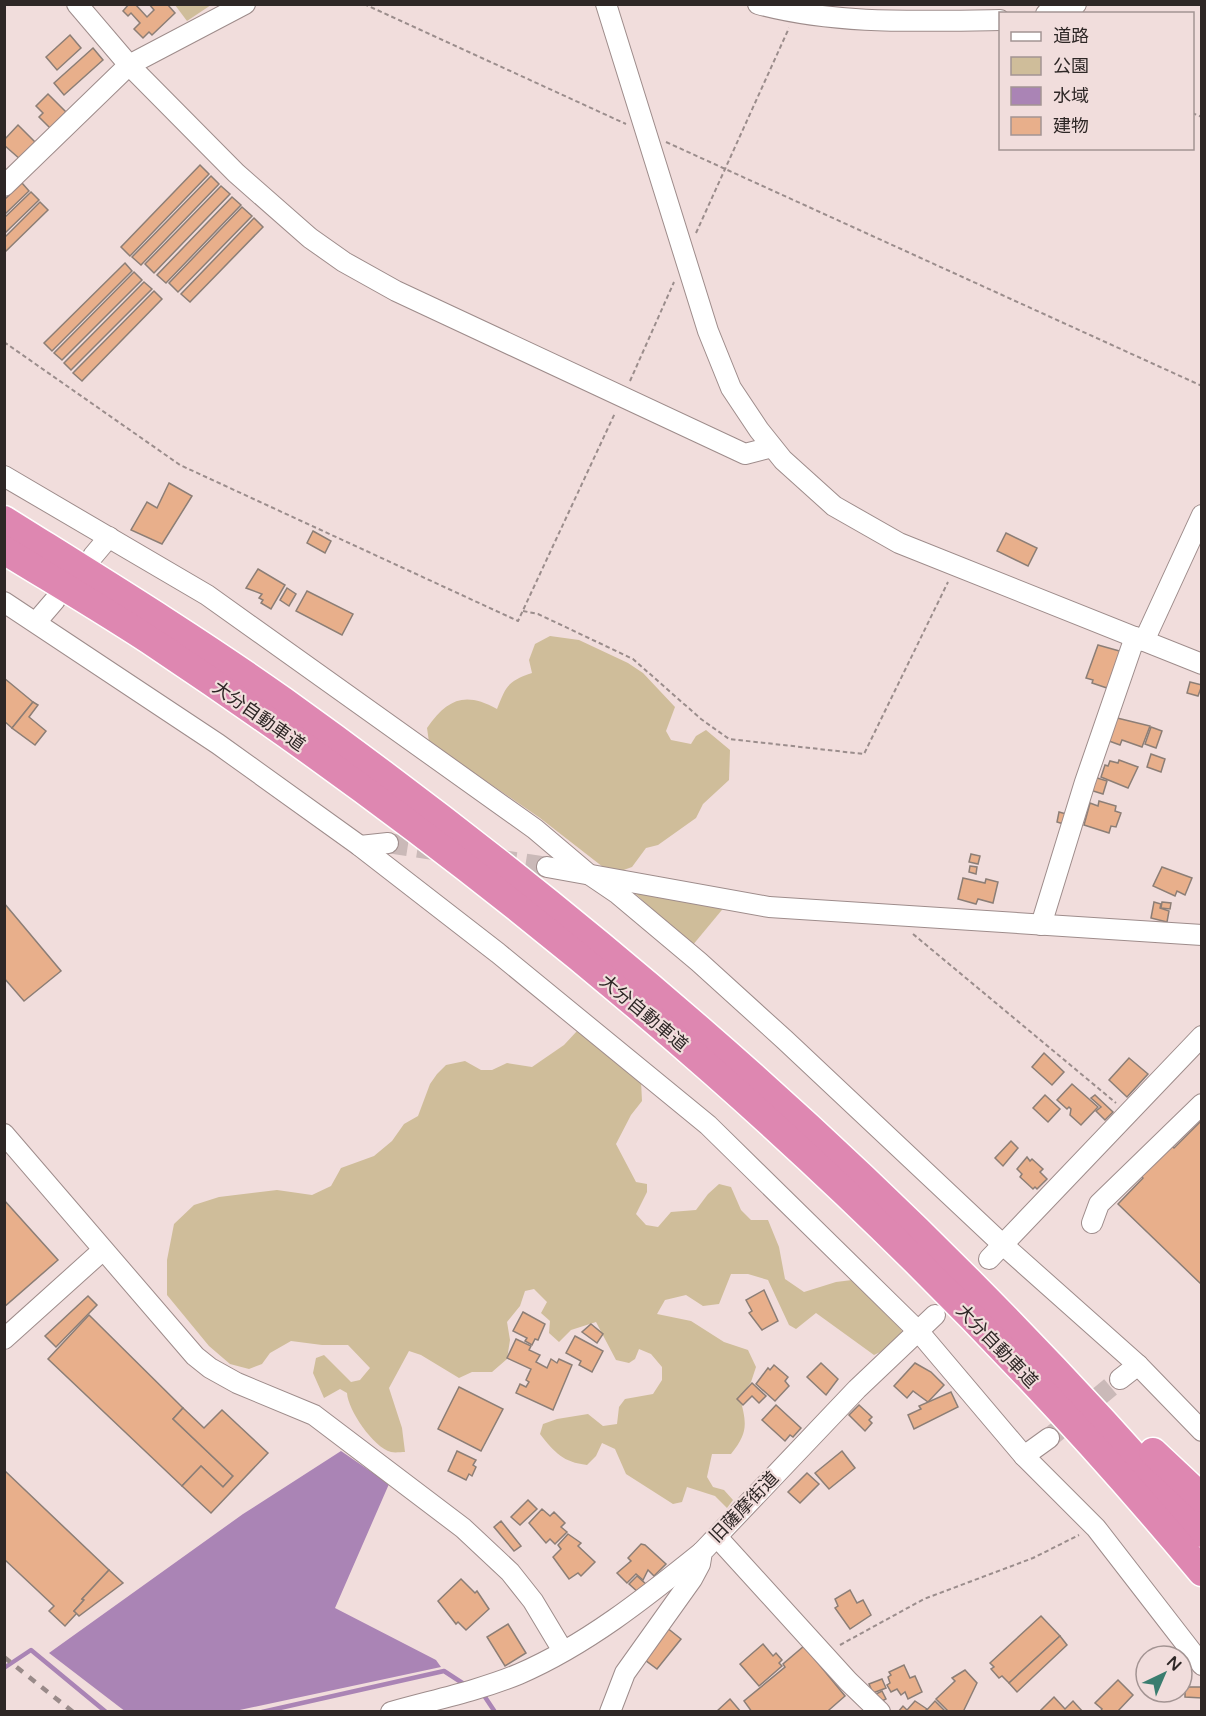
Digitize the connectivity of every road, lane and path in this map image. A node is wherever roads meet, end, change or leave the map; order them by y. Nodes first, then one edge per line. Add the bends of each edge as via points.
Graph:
1 (77, 4) edge
2 (245, 4) edge
3 (364, 4) edge
4 (606, 4) edge
5 (758, 4) edge
6 (1076, 4) edge
7 (1052, 12) edge
8 (795, 14) junction
9 (999, 20) edge
10 (129, 65) junction
11 (648, 134) junction
12 (724, 168) junction
13 (4, 186) edge
14 (685, 258) junction
15 (4, 342) edge
16 (1202, 386) edge
17 (622, 397) junction
18 (772, 447) junction
19 (4, 476) edge
20 (1202, 515) edge
21 (4, 520) edge
22 (109, 537) junction
23 (4, 550) edge
24 (93, 556) dead end
25 (955, 567) junction
26 (55, 600) dead end
27 (4, 602) edge
28 (522, 611) junction
29 (37, 621) junction
30 (1140, 639) junction
31 (1202, 664) edge
32 (388, 843) tunnel mouth
33 (360, 846) junction
34 (547, 867) tunnel mouth
35 (587, 873) junction
36 (894, 915) junction
37 (1041, 925) junction
38 (1202, 934) edge
39 (1202, 1036) edge
40 (1202, 1104) edge
41 (1128, 1113) junction
42 (4, 1134) edge
43 (1092, 1223) dead end
44 (1002, 1244) junction
45 (103, 1250) junction
46 (989, 1259) dead end
47 (978, 1289) junction
48 (935, 1315) dead end
49 (919, 1332) junction
50 (4, 1339) edge
51 (1138, 1365) junction
52 (1120, 1379) tunnel mouth
53 (1202, 1431) edge
54 (1049, 1438) tunnel mouth
55 (1024, 1456) junction
56 (1202, 1498) edge
57 (1096, 1528) junction
58 (1202, 1533) edge
59 (717, 1537) junction
60 (702, 1552) junction
61 (1202, 1572) edge
62 (562, 1651) junction
63 (824, 1654) junction
64 (1202, 1665) edge
65 (391, 1712) edge
66 (610, 1712) edge
67 (880, 1712) edge

1 - 10 street
2 - 10 street
3 - 11 path
4 - 11 street
5 - 8 street
6 - 7 street
8 - 9 street via 904,21
8 - 12 path
10 - 13 street
10 - 17 street via 236,173 310,238 344,262 396,291
11 - 12 path
11 - 14 street
12 - 14 path
12 - 16 path
14 - 17 path
14 - 18 street via 731,388
15 - 28 path via 180,465 518,621
17 - 18 street via 746,454
17 - 28 path
18 - 25 street via 834,506 873,531
19 - 22 street
20 - 30 street
21 - 47 highway, 大分自動車道 via 280,699 433,810 579,925 714,1039
22 - 24 street
22 - 35 street via 207,596 321,675 536,829
23 - 61 highway, 大分自動車道 via 157,645 264,718 417,830 600,975 697,1058 907,1254 1007,1355
25 - 28 path via 864,754 729,739 633,659 538,614
25 - 30 street
26 - 29 street
27 - 29 street
29 - 33 street
30 - 31 street
30 - 37 street via 1086,782
32 - 33 street
33 - 49 street via 708,1125
34 - 35 street
35 - 36 street via 769,907
35 - 44 street via 699,962
36 - 37 street
36 - 41 path via 927,947
37 - 38 street
39 - 41 street
40 - 43 street via 1099,1204
41 - 44 street
42 - 45 street
44 - 46 street
44 - 51 street
45 - 50 street
45 - 62 street via 195,1356 210,1368 314,1415 492,1552 533,1601
47 - 56 highway via 1074,1374
47 - 58 highway, 大分自動車道 via 1124,1443
48 - 49 street, 旧薩摩街道
49 - 55 street
49 - 59 street, 旧薩摩街道 via 857,1389
51 - 52 street
51 - 53 street
54 - 55 street
55 - 57 street
57 - 63 path via 1033,1558 924,1599
57 - 64 street
59 - 60 street, 旧薩摩街道
59 - 63 street
60 - 62 street via 624,1613
60 - 66 street, 旧薩摩街道 via 692,1579 625,1673
62 - 65 street via 497,1682
63 - 67 street

